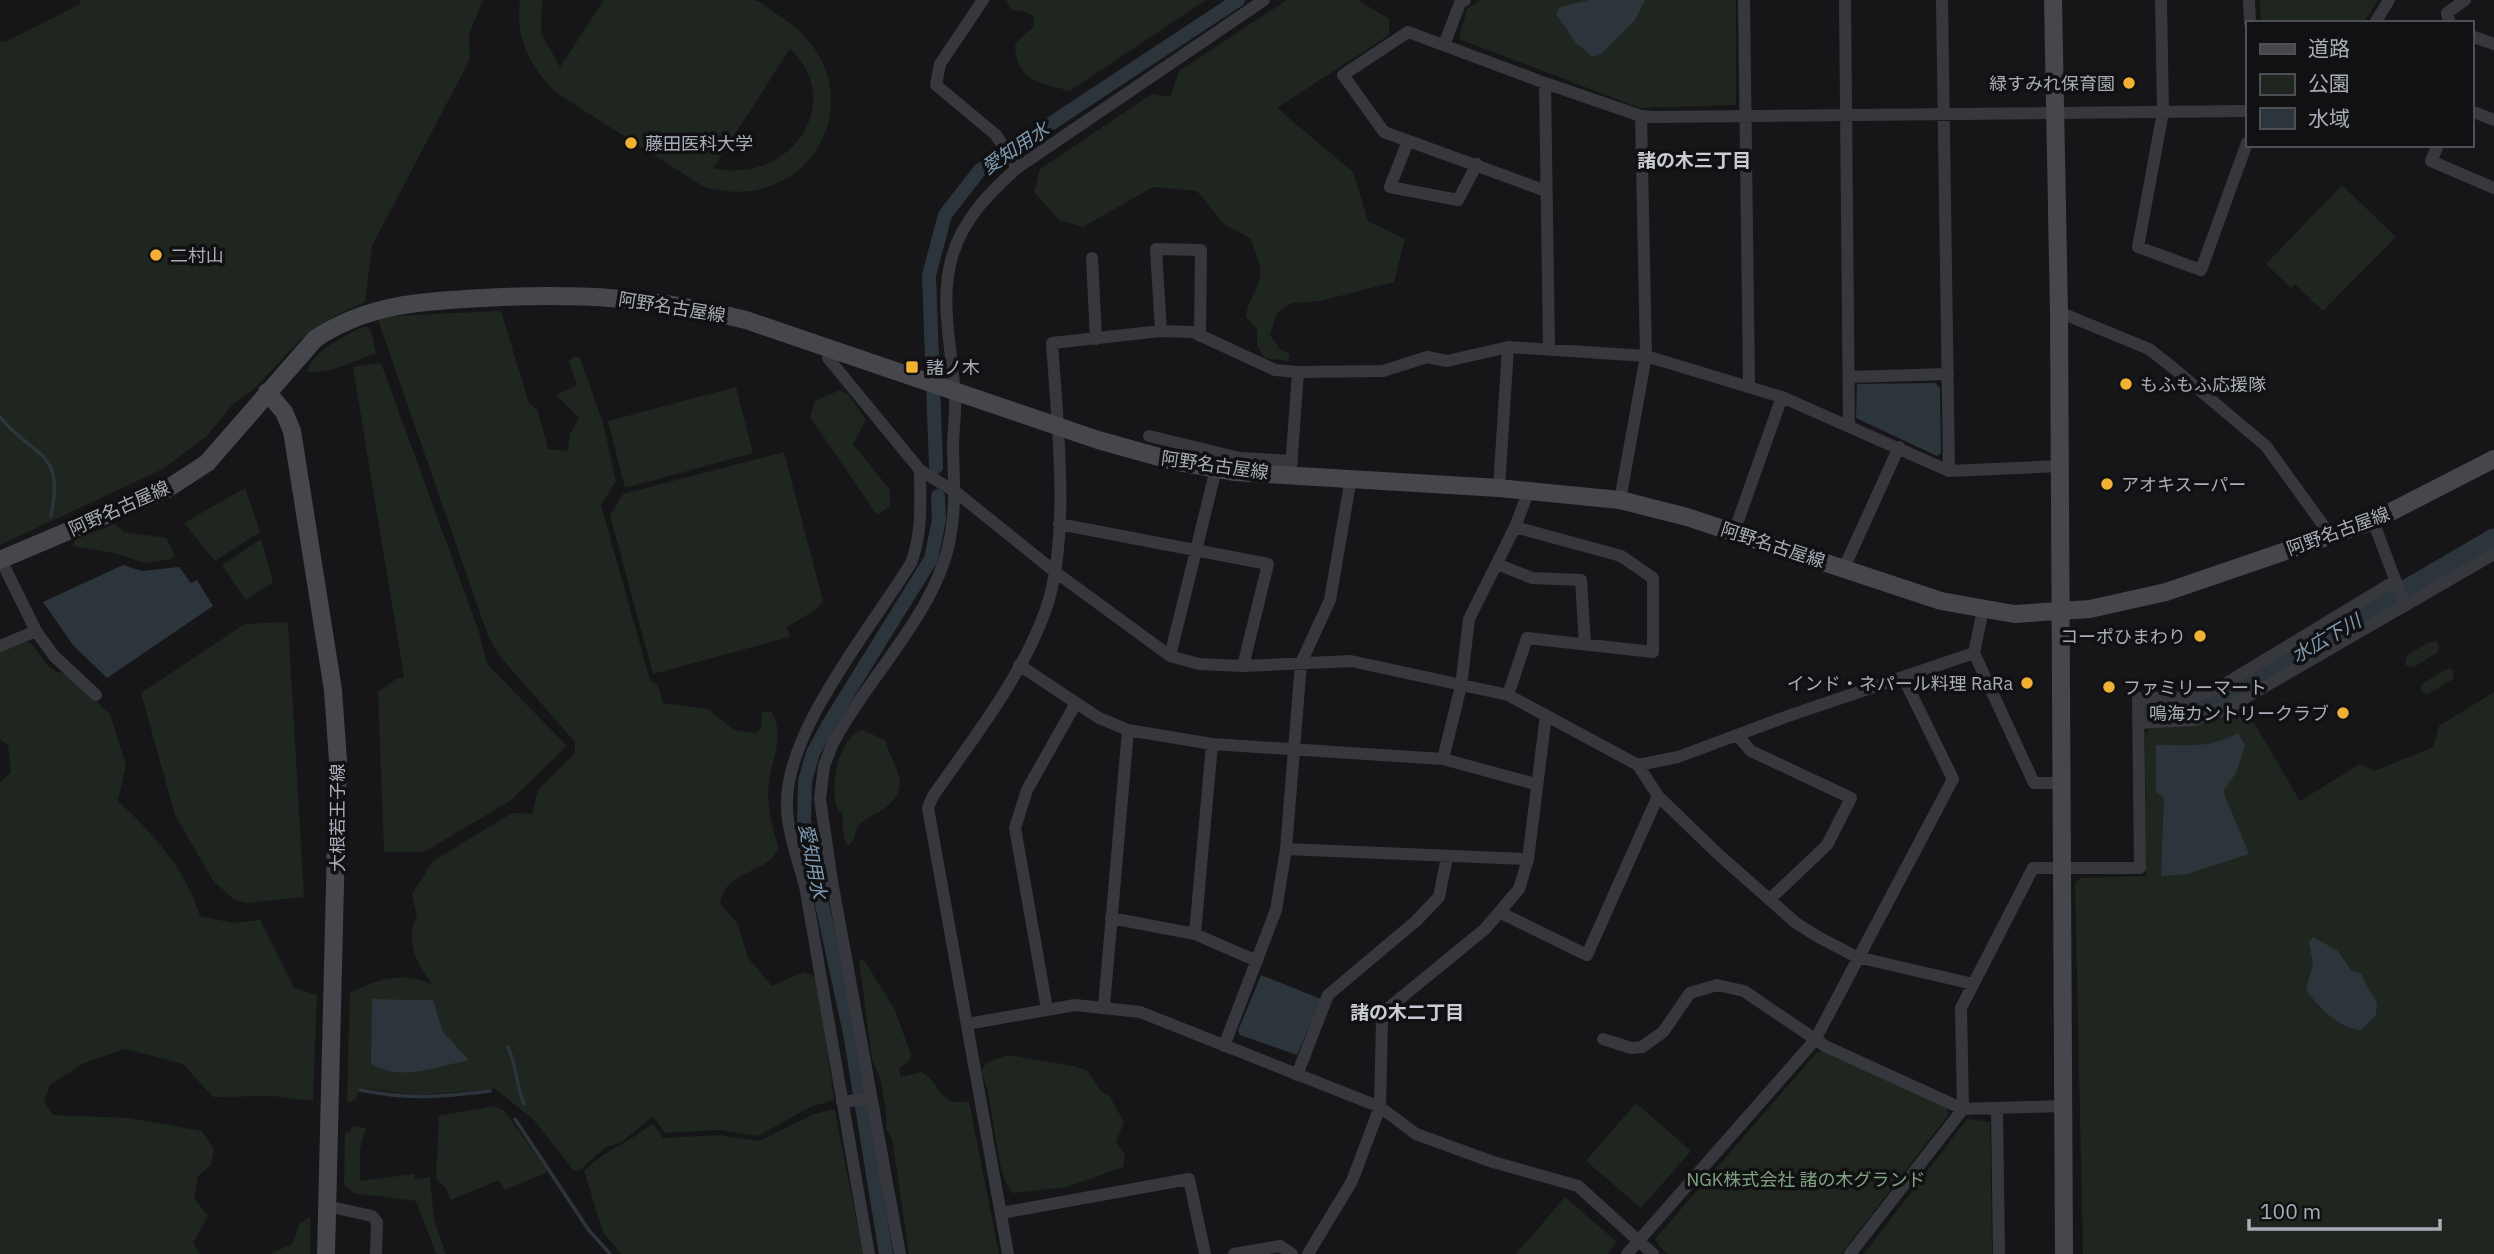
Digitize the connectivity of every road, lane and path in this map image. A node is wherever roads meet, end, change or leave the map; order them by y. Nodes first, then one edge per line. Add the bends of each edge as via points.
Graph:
1 (983, 0) edge
2 (1264, 0) edge
3 (1465, 0) edge
4 (1744, 0) edge
5 (1845, 0) edge
6 (1942, 0) edge
7 (2053, 0) edge
8 (2161, 0) edge
9 (2249, 0) edge
10 (2389, 0) edge
11 (2465, 0) edge
12 (2250, 21) edge
13 (2376, 21) edge
14 (2449, 21) edge
15 (2473, 38) edge
16 (2494, 44) edge
17 (1444, 46) junction
18 (1545, 83) junction
19 (2246, 111) edge
20 (2055, 112) junction
21 (2163, 112) junction
22 (2473, 112) edge
23 (1944, 113) junction
24 (1846, 114) junction
25 (1641, 116) junction
26 (1746, 116) junction
27 (2494, 120) edge
28 (1408, 141) junction
29 (2246, 146) edge
30 (2437, 147) edge
31 (1478, 164) junction
32 (1016, 166) junction
33 (2494, 188) edge
34 (1546, 191) junction
35 (1092, 258) dead end
36 (2059, 312) junction
37 (1161, 331) junction
38 (1200, 336) junction
39 (1096, 339) junction
40 (1507, 346) junction
41 (830, 347) junction
42 (1549, 349) junction
43 (1646, 356) junction
44 (1298, 372) junction
45 (1948, 374) junction
46 (1849, 377) junction
47 (1749, 385) junction
48 (951, 390) junction
49 (267, 392) junction
50 (1782, 397) junction
51 (1058, 426) junction
52 (1849, 426) junction
53 (1149, 436) dead end
54 (1899, 447) junction
55 (2494, 459) edge
56 (2060, 466) junction
57 (1291, 468) junction
58 (1216, 469) junction
59 (920, 470) junction
60 (1949, 471) junction
61 (1351, 478) junction
62 (1499, 488) junction
63 (1529, 491) junction
64 (957, 493) junction
65 (1620, 500) junction
66 (2373, 521) junction
67 (1059, 524) junction
68 (1515, 527) junction
69 (1734, 532) junction
70 (2331, 536) junction
71 (1198, 553) junction
72 (2494, 554) edge
73 (1, 560) edge
74 (1497, 564) junction
75 (1844, 568) junction
76 (1054, 571) junction
77 (2395, 583) junction
78 (2404, 604) junction
79 (1983, 610) junction
80 (2060, 612) junction
81 (36, 631) junction
82 (1585, 644) junction
83 (0, 646) edge
84 (1974, 653) junction
85 (1170, 656) junction
86 (1301, 663) junction
87 (1020, 665) junction
88 (1243, 666) junction
89 (1903, 677) junction
90 (1461, 686) junction
91 (96, 695) dead end
92 (1508, 695) junction
93 (1076, 703) junction
94 (1546, 715) junction
95 (2139, 723) junction
96 (1128, 730) junction
97 (1737, 735) junction
98 (1212, 744) junction
99 (1294, 747) junction
100 (1443, 759) junction
101 (1638, 765) junction
102 (2060, 783) junction
103 (1535, 785) junction
104 (1658, 796) junction
105 (1286, 849) junction
106 (1447, 857) junction
107 (1528, 859) junction
108 (2060, 869) junction
109 (830, 881) junction
110 (806, 885) junction
111 (1770, 899) junction
112 (1501, 913) junction
113 (1111, 918) junction
114 (1195, 934) junction
115 (1857, 957) junction
116 (1256, 961) junction
117 (1973, 984) junction
118 (1104, 1006) junction
119 (1047, 1010) junction
120 (967, 1024) junction
121 (1603, 1039) dead end
122 (1815, 1040) junction
123 (1224, 1046) junction
124 (1297, 1075) junction
125 (868, 1098) junction
126 (844, 1101) junction
127 (2061, 1106) junction
128 (1380, 1107) junction
129 (1997, 1108) junction
130 (1963, 1109) junction
131 (327, 1206) junction
132 (1001, 1213) junction
133 (1639, 1241) junction
134 (326, 1254) edge
135 (376, 1254) edge
136 (870, 1254) edge
137 (900, 1254) edge
138 (1008, 1254) edge
139 (1205, 1254) edge
140 (1234, 1254) edge
141 (1292, 1254) edge
142 (1308, 1254) edge
143 (1627, 1254) edge
144 (1653, 1254) edge
145 (1850, 1254) edge
146 (1999, 1254) edge
147 (2064, 1254) edge

1 - 32 street via 940,64 936,85 986,127
2 - 32 street
3 - 17 street
4 - 26 street
5 - 24 street
6 - 23 street
7 - 20 main road
8 - 21 street
9 - 12 street
10 - 13 street
11 - 14 street via 2447,13
15 - 16 street
17 - 18 street
17 - 28 street via 1408,32 1343,75 1377,126
18 - 25 street
18 - 34 street
19 - 21 street
20 - 21 street
20 - 23 street
20 - 36 main road
21 - 29 street via 2138,247 2201,270
22 - 27 street
23 - 24 street
23 - 45 street
24 - 26 street
24 - 46 street
25 - 26 street
25 - 43 street
26 - 47 street
28 - 31 street
28 - 31 street via 1390,187 1458,200
30 - 33 street via 2431,161
31 - 34 street
32 - 48 street via 974,212 952,256 947,314
34 - 42 street
35 - 39 street
36 - 56 main road
36 - 70 street via 2149,349 2266,446
37 - 38 street
37 - 38 street via 1156,249 1201,250
37 - 39 street
38 - 44 street via 1275,370
39 - 51 street via 1052,343
40 - 42 street
40 - 44 street via 1447,361 1427,357 1383,371
40 - 62 street
41 - 48 main road, 阿野名古屋線
41 - 49 main road, 阿野名古屋線 via 691,306 630,298 572,294 413,302 337,324 315,339
41 - 59 street via 828,358
42 - 43 street
43 - 47 street
43 - 65 street
44 - 57 street
45 - 46 street
45 - 60 street
46 - 52 street
47 - 50 street
48 - 51 main road, 阿野名古屋線
48 - 64 street
49 - 73 main road, 阿野名古屋線 via 207,463 167,489
49 - 131 main road, 大根若王子線 via 284,412 292,431 334,702 338,830
50 - 52 street
50 - 69 street
51 - 58 main road, 阿野名古屋線 via 1152,456
51 - 67 street
52 - 54 street
53 - 57 street
54 - 60 street
54 - 75 street
55 - 66 main road, 阿野名古屋線
56 - 60 street
56 - 80 main road
57 - 58 main road, 阿野名古屋線
57 - 61 main road, 阿野名古屋線
58 - 71 street
59 - 64 street
59 - 110 street via 922,518 911,563 814,715 794,758 787,806 790,834
61 - 62 main road, 阿野名古屋線
61 - 86 street via 1329,600
62 - 63 main road, 阿野名古屋線
63 - 65 main road, 阿野名古屋線
63 - 68 street
64 - 76 street
64 - 109 street via 937,582 843,725 824,766 820,799
65 - 69 main road, 阿野名古屋線
66 - 70 main road, 阿野名古屋線
66 - 77 street
67 - 71 street
67 - 76 street
68 - 74 street
68 - 82 street via 1621,556 1653,578 1653,652
69 - 75 main road, 阿野名古屋線
70 - 80 main road, 阿野名古屋線 via 2166,592 2122,604
71 - 85 street
71 - 88 street via 1268,565
72 - 78 street
73 - 81 street
74 - 82 street via 1532,578 1581,580
74 - 90 street via 1469,619
75 - 79 main road, 阿野名古屋線 via 1941,601
76 - 85 street
76 - 87 street via 1046,608
77 - 78 street
77 - 95 street via 2215,690 2192,697 2137,698
78 - 95 street via 2213,715
79 - 80 main road, 阿野名古屋線
79 - 84 street
80 - 102 main road
81 - 83 street
81 - 91 street via 54,656
82 - 92 street via 1527,638
84 - 89 street
84 - 102 street via 2034,783
85 - 88 street via 1199,664
86 - 88 street
86 - 90 street via 1351,661
86 - 99 street
87 - 93 street
87 - 120 street via 928,808
89 - 97 street
89 - 115 street via 1953,779
90 - 92 street
90 - 100 street
92 - 94 street
93 - 96 street
93 - 119 street via 1027,790 1015,828
94 - 101 street
94 - 103 street
95 - 108 street via 2140,868
96 - 98 street
96 - 113 street
97 - 101 street via 1678,757
97 - 111 street via 1751,751 1851,798 1826,845
98 - 99 street
98 - 114 street
99 - 100 street
99 - 105 street
100 - 103 street
101 - 104 street
102 - 108 main road
103 - 107 street
104 - 111 street
104 - 112 street via 1587,955
105 - 106 street
105 - 116 street via 1276,910
106 - 107 street
106 - 124 street via 1439,897 1328,995
107 - 112 street via 1519,889
108 - 117 street via 2033,868
108 - 127 main road
109 - 110 street
109 - 125 street
110 - 126 street
111 - 115 street via 1796,923
112 - 128 street via 1386,1010
113 - 114 street
113 - 118 street
114 - 116 street
115 - 117 street
115 - 122 street
116 - 123 street
117 - 130 street via 1961,1008
118 - 119 street
118 - 123 street via 1140,1012
119 - 120 street
120 - 132 street
121 - 122 street via 1642,1047 1663,1032 1690,993 1717,985 1744,991
122 - 130 street
122 - 133 street
123 - 124 street
124 - 128 street
125 - 126 street
125 - 137 street
126 - 136 street
127 - 129 street
127 - 147 main road
128 - 133 street via 1416,1134 1493,1162 1578,1185
128 - 142 street via 1352,1181
129 - 130 street
129 - 146 street
130 - 145 street
131 - 134 main road, 大根若王子線
131 - 135 street via 372,1216 377,1222
132 - 138 street
132 - 139 street via 1189,1179
133 - 143 street
133 - 144 street
140 - 141 street via 1280,1245

